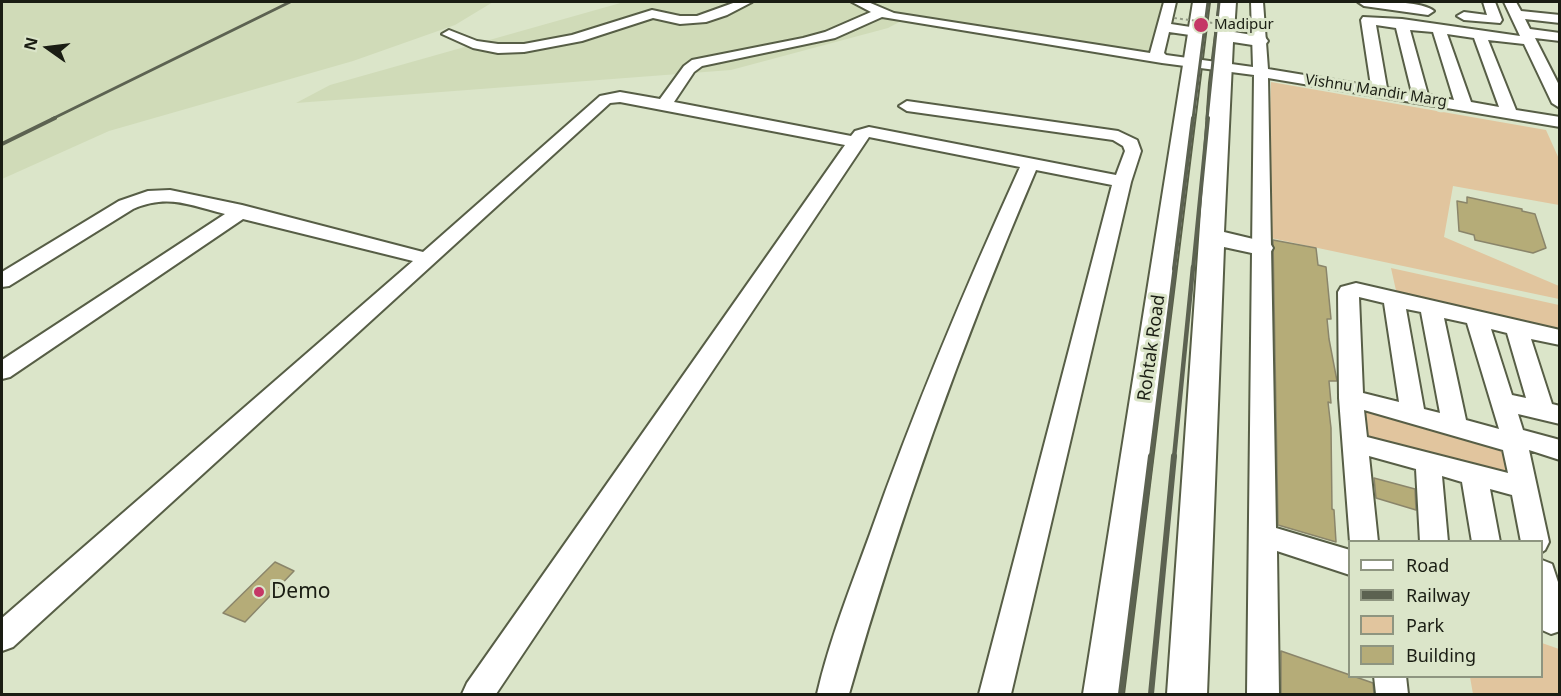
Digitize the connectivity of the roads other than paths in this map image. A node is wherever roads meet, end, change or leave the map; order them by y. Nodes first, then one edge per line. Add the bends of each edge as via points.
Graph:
1 (746, 2) edge
2 (858, 2) edge
3 (1170, 2) edge
4 (1201, 2) edge
5 (1228, 2) edge
6 (1257, 2) edge
7 (1364, 2) edge
8 (1489, 2) edge
9 (658, 8) edge
10 (880, 13) junction
11 (1517, 17) edge
12 (1560, 19) edge
13 (1402, 23) junction
14 (1190, 28) junction
15 (1438, 28) junction
16 (448, 34) dead end
17 (1257, 34) junction
18 (1479, 34) junction
19 (1560, 37) edge
20 (1162, 59) junction
21 (1538, 59) junction
22 (1192, 62) junction
23 (1560, 62) edge
24 (1221, 67) junction
25 (1261, 72) junction
26 (1380, 92) junction
27 (1421, 99) junction
28 (1560, 103) edge
29 (664, 105) junction
30 (907, 106) dead end
31 (1464, 106) junction
32 (1510, 114) junction
33 (1560, 122) edge
34 (856, 142) junction
35 (1030, 164) junction
36 (1122, 182) junction
37 (242, 211) junction
38 (1212, 237) junction
39 (1261, 248) junction
40 (427, 259) junction
41 (2, 281) edge
42 (1394, 299) junction
43 (1431, 308) junction
44 (1477, 319) junction
45 (1516, 328) junction
46 (1560, 338) edge
47 (2, 371) edge
48 (1351, 398) junction
49 (1502, 401) junction
50 (1551, 413) edge
51 (1413, 415) junction
52 (1455, 427) junction
53 (1514, 440) junction
54 (1355, 443) junction
55 (1560, 450) edge
56 (1428, 462) junction
57 (1474, 475) junction
58 (1524, 488) junction
59 (1262, 535) junction
60 (1364, 540) edge
61 (1434, 540) edge
62 (1486, 540) edge
63 (1535, 540) edge
64 (1348, 562) edge
65 (1543, 578) edge
66 (1551, 620) edge
67 (2, 637) edge
68 (1390, 678) edge
69 (478, 694) edge
70 (833, 694) edge
71 (994, 694) edge
72 (1103, 694) edge
73 (1187, 694) edge
74 (1263, 694) edge
75 (1392, 694) edge

1 - 9 street via 700,19 680,20
2 - 10 street, Vishnu Mandir Marg
3 - 14 street
4 - 14 main road, Rohtak Road
5 - 14 main road, Rohtak Road
6 - 17 street
7 - 8 street via 1495,20
9 - 16 street via 545,46 484,45
10 - 20 street, Vishnu Mandir Marg
10 - 29 street via 830,35 698,63 689,69
11 - 12 street
11 - 18 street
11 - 19 street
11 - 21 street
13 - 15 street
13 - 26 street via 1368,20
13 - 27 street
14 - 17 main road
14 - 20 street via 1157,54
14 - 22 main road, Rohtak Road
14 - 24 main road, Rohtak Road
15 - 18 street
15 - 31 street
17 - 25 street
18 - 32 street
20 - 22 street, Vishnu Mandir Marg
21 - 23 street
21 - 28 street
22 - 24 street, Vishnu Mandir Marg
22 - 72 main road, Rohtak Road
24 - 25 street, Vishnu Mandir Marg
24 - 38 main road, Rohtak Road
25 - 26 street, Vishnu Mandir Marg
25 - 39 street
26 - 27 street, Vishnu Mandir Marg
27 - 31 street, Vishnu Mandir Marg
29 - 34 street
29 - 40 street via 620,97 600,102
30 - 36 street via 1118,136 1131,144 1133,151
31 - 32 street, Vishnu Mandir Marg
32 - 33 street, Vishnu Mandir Marg
34 - 35 street via 861,134 878,133
34 - 69 street
35 - 36 street
35 - 70 street via 984,265 896,500
36 - 71 street
37 - 40 street
37 - 41 street via 170,195 148,195
37 - 47 street
38 - 39 main road
38 - 73 main road, Rohtak Road
39 - 59 street
40 - 67 street
42 - 43 street
42 - 48 street via 1356,290 1348,292
42 - 51 street
43 - 44 street
43 - 52 street
44 - 45 street
44 - 49 street
45 - 46 street
45 - 50 street
48 - 51 street
48 - 54 street
49 - 50 street
49 - 53 street
51 - 52 street
52 - 53 street
53 - 55 street
53 - 58 street
54 - 56 street
54 - 60 street
56 - 57 street
56 - 61 street
57 - 58 street
57 - 62 street
58 - 63 street
59 - 64 street
59 - 74 street
65 - 66 street
68 - 75 street

